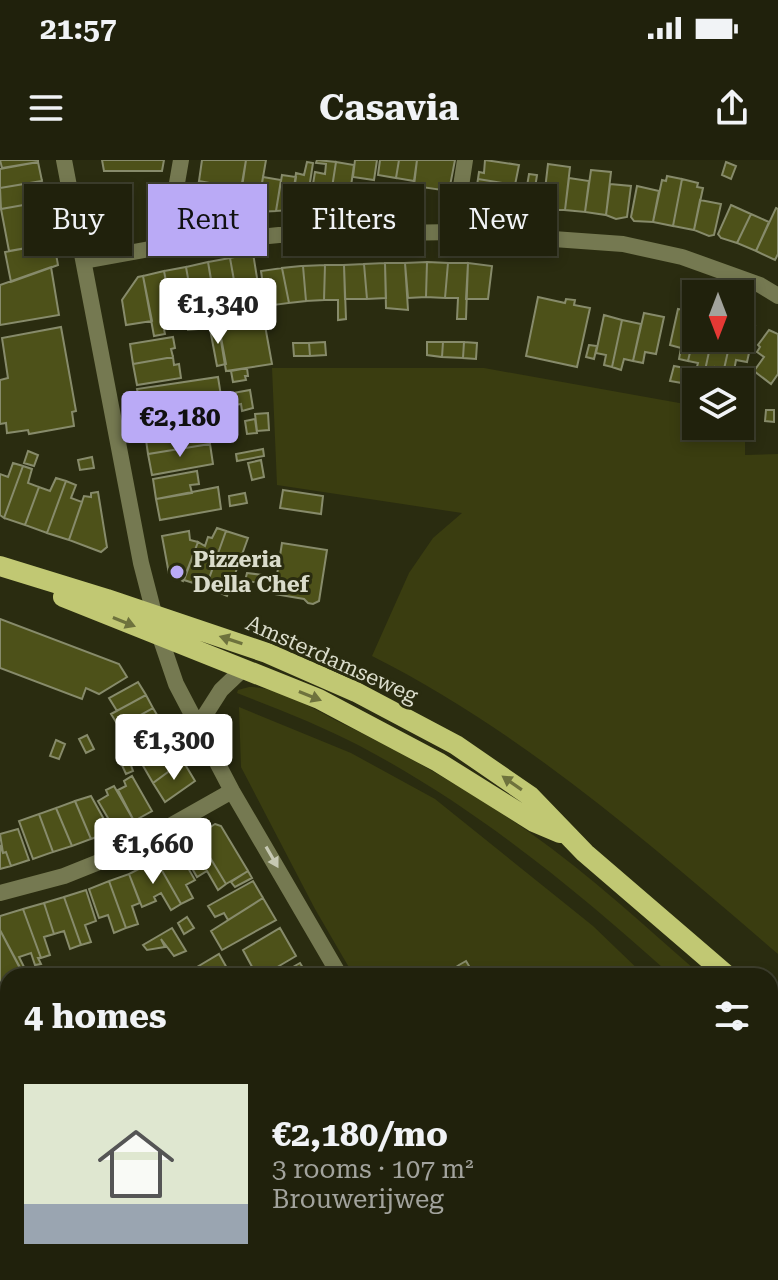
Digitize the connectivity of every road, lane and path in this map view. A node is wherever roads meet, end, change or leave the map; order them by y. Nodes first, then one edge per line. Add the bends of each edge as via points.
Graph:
1 (64, 160) edge
2 (181, 160) edge
3 (465, 160) edge
4 (177, 184) edge
5 (461, 184) edge
6 (440, 232) edge
7 (267, 236) edge
8 (557, 239) edge
9 (148, 249) edge
10 (84, 261) junction
11 (778, 296) edge
12 (0, 568) edge
13 (154, 614) junction
14 (160, 637) junction
15 (242, 670) junction
16 (198, 726) junction
17 (232, 791) junction
18 (568, 836) junction
19 (0, 893) edge
20 (335, 968) edge
21 (719, 968) edge

1 - 10 street
2 - 4 street
3 - 5 street
6 - 7 street
8 - 11 street via 623,244 682,257
9 - 10 street
10 - 13 street
12 - 13 main road, Amsterdamseweg
12 -> 14 main road, Amsterdamseweg
13 - 14 street
18 -> 13 main road, Amsterdamseweg via 530,796 456,745 267,653
14 - 15 main road, Amsterdamseweg
14 - 16 street
15 - 16 street via 221,690
15 -> 18 main road, Amsterdamseweg via 319,699 438,762 534,822
16 - 17 street
17 - 19 street via 124,852
17 -> 20 street
18 - 21 main road, Amsterdamseweg

